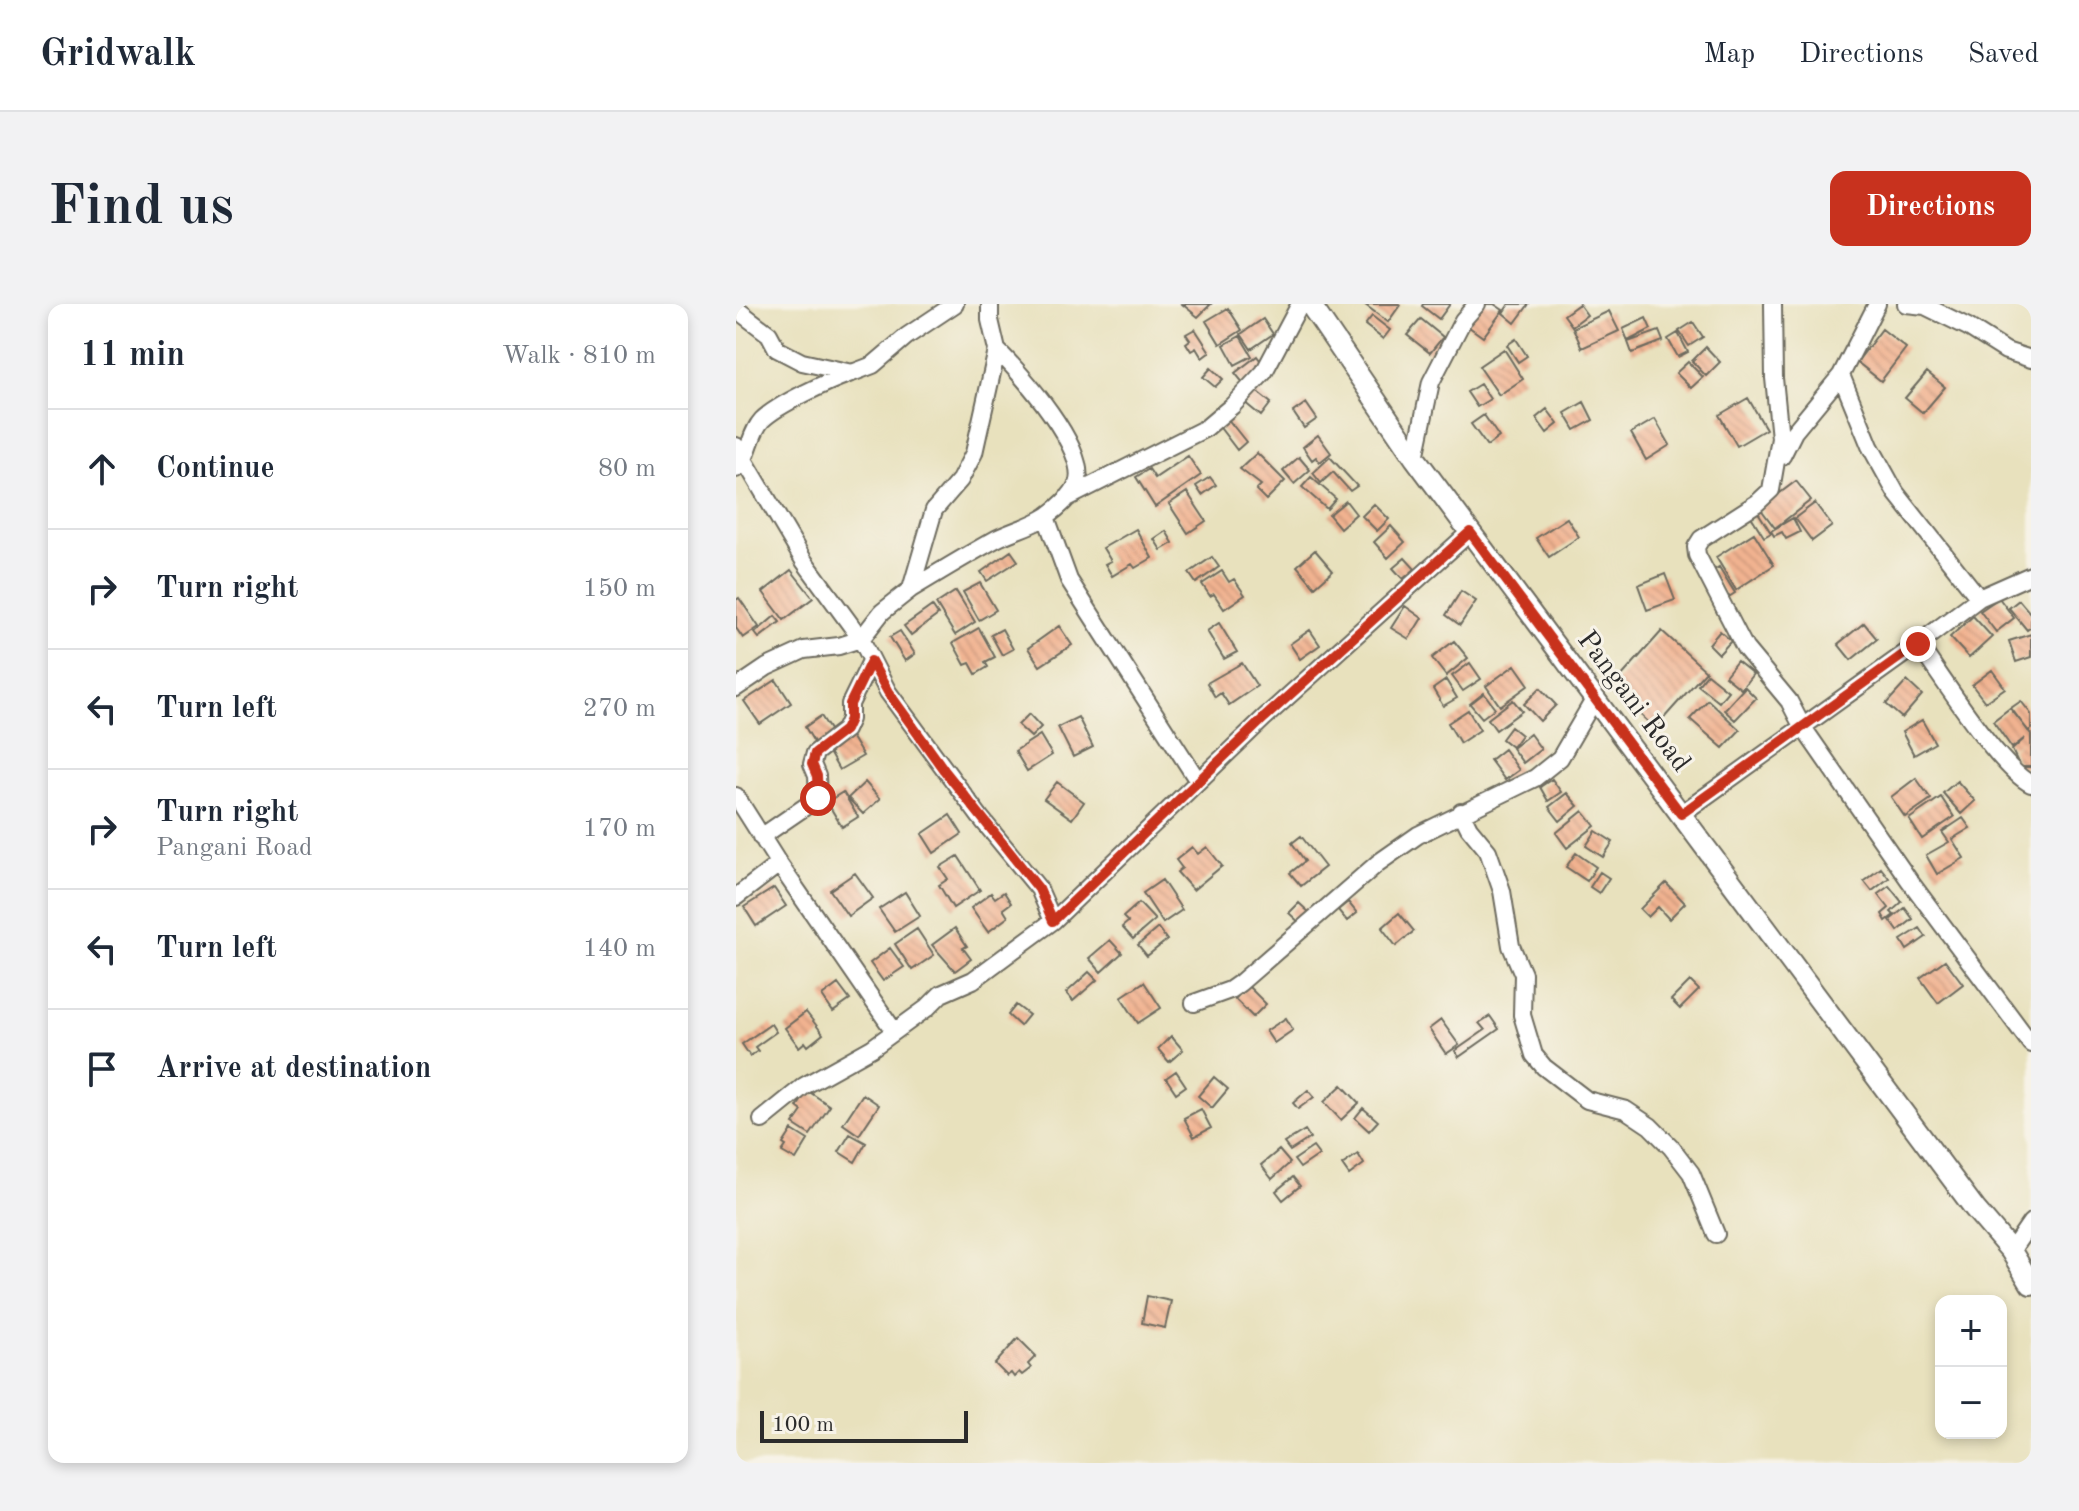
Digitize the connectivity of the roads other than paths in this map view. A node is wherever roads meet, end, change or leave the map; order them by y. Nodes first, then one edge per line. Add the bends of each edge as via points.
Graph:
1 (955, 304) edge
2 (990, 304) edge
3 (1300, 304) edge
4 (1310, 304) edge
5 (1477, 304) edge
6 (1773, 304) edge
7 (1877, 304) edge
8 (1906, 304) edge
9 (736, 309) edge
10 (997, 350) junction
11 (2031, 359) edge
12 (852, 373) junction
13 (1841, 375) junction
14 (739, 458) edge
15 (1415, 458) junction
16 (1776, 468) junction
17 (1066, 499) junction
18 (1046, 517) junction
19 (1470, 532) junction
20 (2031, 575) edge
21 (911, 589) junction
22 (1979, 598) junction
23 (861, 639) junction
24 (1918, 644) junction
25 (871, 661) junction
26 (736, 688) edge
27 (1595, 698) junction
28 (1802, 726) junction
29 (1198, 781) junction
30 (2031, 784) edge
31 (736, 796) edge
32 (1461, 812) junction
33 (1681, 814) junction
34 (761, 837) junction
35 (779, 864) junction
36 (736, 897) edge
37 (1053, 921) junction
38 (1194, 1003) dead end
39 (894, 1031) junction
40 (2031, 1044) edge
41 (762, 1120) dead end
42 (2031, 1222) edge
43 (1716, 1234) dead end
44 (2011, 1251) junction
45 (2029, 1276) edge

1 - 12 street via 873,365
2 - 10 street
3 - 17 street via 1264,372 1206,428
4 - 15 main road, Pangani Road
5 - 15 street via 1431,382
6 - 16 street via 1780,438
7 - 13 street
8 - 11 street via 1925,306 2006,351
9 - 12 street via 769,334 777,349 802,362
10 - 17 street via 1034,391 1070,445 1079,468 1077,485
10 - 21 street via 974,453 960,480 934,510
12 - 14 street via 824,383 762,420
13 - 16 street via 1794,432
13 - 22 street via 1896,493
14 - 23 street
15 - 19 main road, Pangani Road
16 - 28 street via 1771,490 1696,547 1745,648 1789,701
17 - 18 street
18 - 21 street via 998,538
18 - 29 street via 1069,580
19 - 27 main road, Pangani Road
19 - 29 street
20 - 22 street
21 - 23 street via 882,612
22 - 24 street
23 - 25 street
23 - 26 street via 804,650
24 - 28 street
24 - 30 street via 2012,770
25 - 34 street via 850,704 845,730 815,753 818,798
25 - 37 street via 944,770 1039,889
27 - 32 street via 1560,758 1535,778
27 - 33 main road, Pangani Road
28 - 33 street
28 - 40 street
29 - 37 street
31 - 34 street
32 - 38 street via 1378,863 1230,990
32 - 43 street via 1488,851 1502,891 1511,946 1523,974 1522,1015 1534,1055 1587,1100 1626,1110 1650,1126 1691,1173
33 - 44 main road, Pangani Road
34 - 35 street
35 - 36 street
35 - 39 street
37 - 39 street
39 - 41 street via 804,1086
42 - 44 street
44 - 45 main road, Pangani Road

